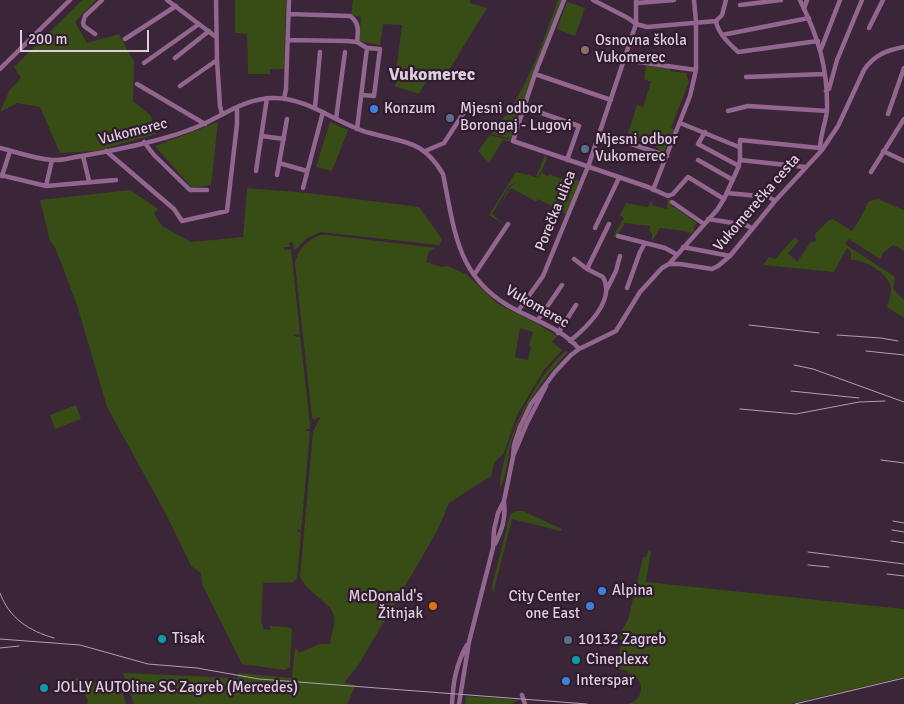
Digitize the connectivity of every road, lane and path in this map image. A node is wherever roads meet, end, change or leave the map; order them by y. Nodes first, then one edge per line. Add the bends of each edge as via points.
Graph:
1 (70, 0) edge
2 (102, 0) edge
3 (168, 0) edge
4 (216, 0) edge
5 (289, 0) edge
6 (564, 0) edge
7 (593, 0) edge
8 (674, 0) edge
9 (694, 0) edge
10 (726, 0) edge
11 (781, 0) edge
12 (800, 0) edge
13 (807, 0) edge
14 (840, 0) edge
15 (862, 0) edge
16 (883, 0) edge
17 (636, 2) edge
18 (740, 5) dead end
19 (176, 6) junction
20 (804, 9) junction
21 (289, 14) junction
22 (809, 18) junction
23 (716, 21) junction
24 (696, 22) junction
25 (199, 24) junction
26 (636, 24) junction
27 (868, 28) dead end
28 (209, 32) junction
29 (95, 34) dead end
30 (722, 35) junction
31 (216, 37) junction
32 (125, 39) dead end
33 (288, 40) junction
34 (818, 41) junction
35 (357, 42) junction
36 (904, 47) edge
37 (367, 48) junction
38 (821, 50) junction
39 (320, 52) dead end
40 (345, 52) dead end
41 (175, 58) dead end
42 (217, 60) junction
43 (624, 60) junction
44 (144, 63) dead end
45 (904, 68) edge
46 (0, 70) edge
47 (696, 70) junction
48 (535, 74) junction
49 (824, 74) junction
50 (746, 77) dead end
51 (137, 84) dead end
52 (180, 86) dead end
53 (826, 91) junction
54 (362, 95) junction
55 (267, 98) junction
56 (284, 98) junction
57 (611, 100) junction
58 (524, 106) junction
59 (237, 107) junction
60 (315, 108) junction
61 (728, 111) dead end
62 (827, 111) junction
63 (323, 112) junction
64 (222, 114) junction
65 (463, 114) dead end
66 (888, 114) dead end
67 (904, 118) edge
68 (336, 119) junction
69 (287, 120) dead end
70 (680, 123) junction
71 (205, 124) junction
72 (357, 129) junction
73 (705, 132) junction
74 (599, 133) junction
75 (262, 136) junction
76 (284, 139) junction
77 (144, 142) junction
78 (739, 147) junction
79 (0, 148) edge
80 (821, 149) junction
81 (884, 150) junction
82 (10, 151) junction
83 (106, 151) junction
84 (425, 151) junction
85 (83, 156) junction
86 (667, 156) junction
87 (52, 160) junction
88 (567, 160) junction
89 (698, 160) dead end
90 (740, 160) junction
91 (904, 161) edge
92 (279, 163) junction
93 (739, 166) junction
94 (588, 167) junction
95 (805, 167) junction
96 (307, 171) junction
97 (256, 172) dead end
98 (871, 172) dead end
99 (277, 175) dead end
100 (1, 176) edge
101 (619, 178) junction
102 (116, 180) dead end
103 (733, 180) junction
104 (89, 181) junction
105 (46, 186) junction
106 (303, 188) dead end
107 (207, 190) dead end
108 (653, 190) junction
109 (727, 193) junction
110 (724, 199) junction
111 (775, 201) junction
112 (672, 202) dead end
113 (708, 219) junction
114 (508, 224) dead end
115 (609, 224) dead end
116 (704, 224) junction
117 (595, 228) dead end
118 (751, 228) junction
119 (618, 236) dead end
120 (645, 243) junction
121 (683, 247) junction
122 (676, 254) junction
123 (620, 256) dead end
124 (730, 256) junction
125 (574, 259) dead end
126 (669, 264) junction
127 (586, 269) junction
128 (474, 275) junction
129 (562, 285) dead end
130 (627, 288) dead end
131 (607, 289) junction
132 (576, 305) dead end
133 (518, 311) junction
134 (538, 320) junction
135 (558, 333) junction
136 (570, 341) junction
137 (579, 349) junction
138 (470, 642) junction
139 (522, 694) dead end
140 (452, 704) edge
141 (459, 704) edge
142 (525, 704) edge

1 - 46 street
2 - 29 street via 85,16 83,23
3 - 19 street
4 - 31 street
5 - 21 street
6 - 48 street
7 - 26 street
8 - 17 street
9 - 24 street
10 - 23 street via 722,15
11 - 18 street
12 - 20 street
13 - 20 street
14 - 38 street
15 - 53 street
16 - 27 street
17 - 26 street, Porečka ulica
19 - 25 street
19 - 32 street
20 - 22 street
21 - 33 street
21 - 35 street via 350,16 358,26
22 - 30 street
22 - 34 street
23 - 24 street
23 - 30 street
24 - 26 street via 653,28
24 - 47 street
25 - 28 street
25 - 44 street
26 - 43 street, Porečka ulica
28 - 31 street
28 - 41 street
30 - 34 street via 741,53
31 - 42 street
33 - 35 street
33 - 56 street
34 - 38 street
35 - 37 street
36 - 80 street, Vukomerečka cesta via 870,60 835,131
37 - 54 street
37 - 54 street via 380,49 374,96
38 - 49 street
39 - 60 street
40 - 68 street
42 - 52 street
42 - 64 street
43 - 47 street
43 - 57 street, Porečka ulica
45 - 66 street
47 - 70 street
48 - 57 street
48 - 58 street
49 - 50 street
49 - 53 street
51 - 71 street
53 - 62 street
54 - 72 street
55 - 56 street, Vukomerec
55 - 59 street, Vukomerec
55 - 75 street
56 - 60 street, Vukomerec
57 - 74 street, Porečka ulica
58 - 88 street via 513,141
58 - 88 street via 579,126
59 - 64 street, Vukomerec
59 - 83 street via 227,211 182,221 174,209
60 - 63 street, Vukomerec
61 - 62 street via 748,106
62 - 80 street
63 - 68 street, Vukomerec
63 - 96 street
64 - 71 street, Vukomerec
65 - 84 street via 444,143
67 - 81 street
68 - 72 street, Vukomerec
69 - 76 street
70 - 73 street
70 - 86 street
71 - 77 street, Vukomerec
72 - 84 street, Vukomerec via 411,143
73 - 78 street
73 - 93 street via 698,144
74 - 86 street
74 - 94 street, Porečka ulica
75 - 76 street
75 - 97 street
76 - 92 street
77 - 83 street, Vukomerec
77 - 107 street via 190,190
78 - 80 street via 740,140
78 - 90 street
79 - 82 street, Vukomerec
80 - 95 street, Vukomerečka cesta
81 - 91 street
81 - 98 street
82 - 87 street, Vukomerec
82 - 100 street
83 - 85 street, Vukomerec
84 - 128 street, Vukomerec via 443,174 459,249
85 - 87 street, Vukomerec
85 - 104 street
86 - 108 street
87 - 105 street
88 - 94 street
89 - 103 street
90 - 93 street
90 - 95 street
92 - 96 street
92 - 99 street
93 - 103 street
94 - 101 street
94 - 133 street, Porečka ulica via 542,276
95 - 111 street, Vukomerečka cesta
96 - 106 street
100 - 105 street
101 - 108 street
101 - 117 street
102 - 104 street
103 - 109 street
104 - 105 street
108 - 110 street via 668,196 688,178
109 - 110 street
109 - 111 street via 769,197
110 - 113 street
111 - 118 street, Vukomerečka cesta
112 - 116 street
113 - 116 street
113 - 118 street
114 - 128 street
115 - 127 street
116 - 121 street
118 - 124 street, Vukomerečka cesta
119 - 120 street
120 - 122 street
120 - 130 street
121 - 122 street
121 - 124 street
122 - 126 street
123 - 131 street
124 - 126 street, Vukomerečka cesta via 712,269
125 - 127 street
126 - 137 street via 640,292 616,331
127 - 131 street via 602,277
128 - 133 street, Vukomerec via 502,302
129 - 134 street
131 - 136 street via 602,305 584,330
132 - 135 street
133 - 134 street, Vukomerec
134 - 135 street, Vukomerec
135 - 136 street, Vukomerec
136 - 137 street, Vukomerec
137 - 138 street via 549,380 531,404 520,427 504,500 501,533 493,548
138 - 140 street via 460,658
138 - 141 street
139 - 142 street

